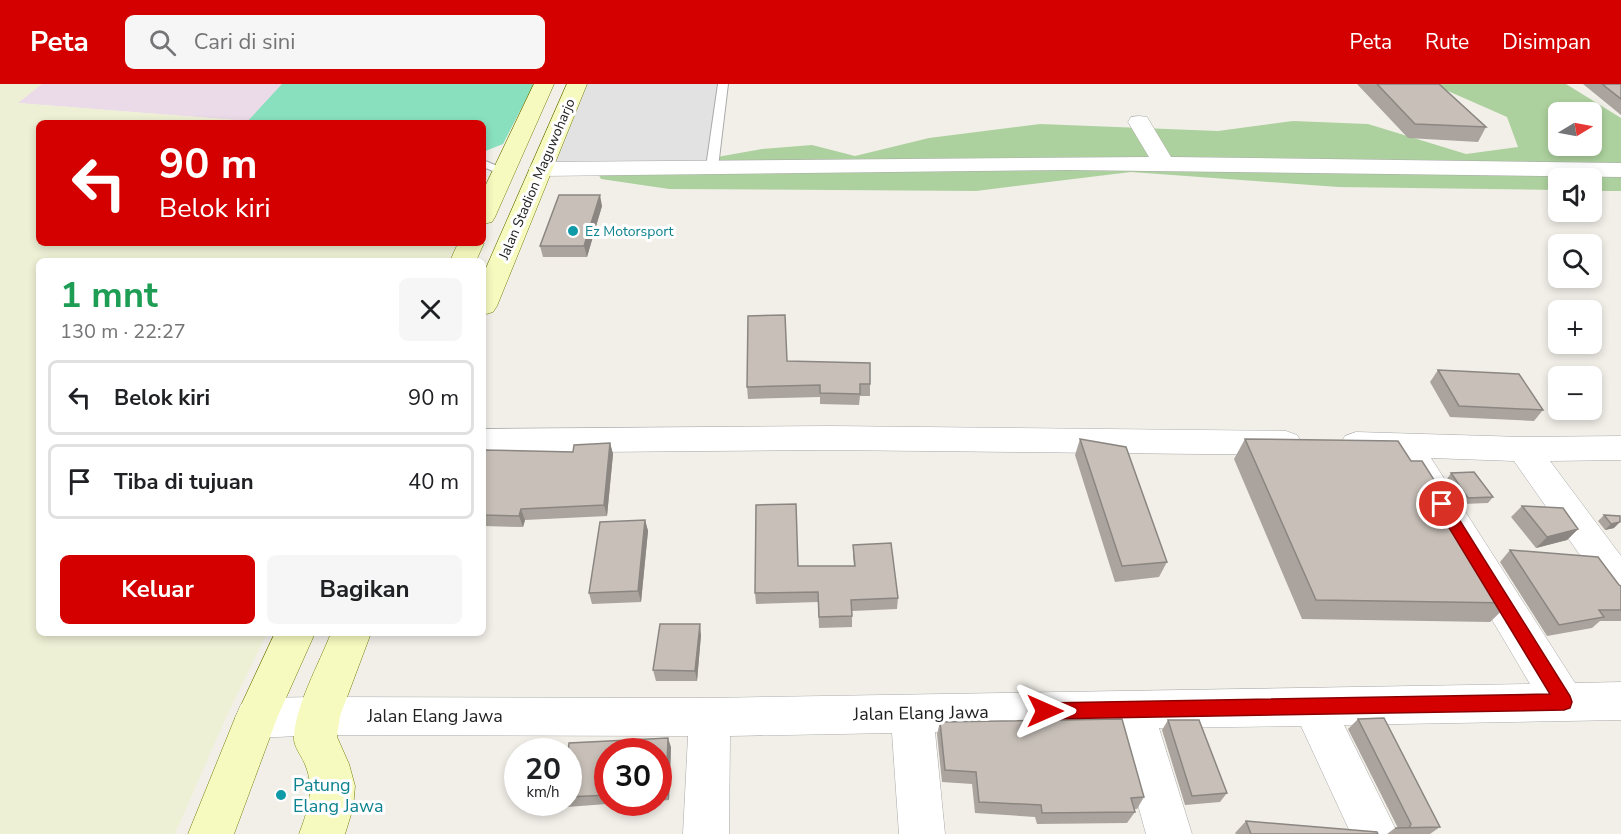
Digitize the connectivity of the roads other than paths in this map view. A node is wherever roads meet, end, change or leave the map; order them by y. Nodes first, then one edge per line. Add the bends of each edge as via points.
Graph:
1 (544, 84) edge
2 (577, 84) edge
3 (723, 84) edge
4 (528, 120) junction
5 (562, 120) junction
6 (1139, 122) dead end
7 (1164, 164) junction
8 (493, 167) edge
9 (712, 167) junction
10 (540, 169) junction
11 (1621, 170) edge
12 (486, 202) edge
13 (486, 299) edge
14 (486, 441) edge
15 (1405, 444) junction
16 (1621, 448) edge
17 (1523, 449) junction
18 (1621, 584) edge
19 (294, 636) edge
20 (350, 636) edge
21 (1621, 701) edge
22 (1564, 702) junction
23 (1312, 705) junction
24 (1135, 711) junction
25 (912, 712) junction
26 (319, 716) junction
27 (708, 717) junction
28 (256, 718) junction
29 (211, 834) edge
30 (322, 834) edge
31 (706, 834) edge
32 (922, 834) edge
33 (1169, 834) edge
34 (1375, 834) edge

1 - 4 main road, Jalan Stadion Maguwoharjo
2 - 5 main road, Jalan Stadion Maguwoharjo
3 - 9 lane
4 - 5 main road
4 - 8 main road, Jalan Stadion Maguwoharjo
5 - 10 main road, Jalan Stadion Maguwoharjo
6 - 7 street
7 - 9 street
7 - 11 street
8 - 12 main road, Jalan Stadion Maguwoharjo
9 - 10 street
10 - 13 main road, Jalan Stadion Maguwoharjo
14 - 15 street via 842,438
15 - 17 street
15 - 22 street
16 - 17 street
17 - 18 street
19 - 28 main road
20 - 26 main road
21 - 22 street, Jalan Elang Jawa
22 - 23 street, Jalan Elang Jawa
23 - 24 street, Jalan Elang Jawa
23 - 34 street
24 - 25 street, Jalan Elang Jawa
24 - 33 street via 1139,738
25 - 27 street, Jalan Elang Jawa
25 - 32 street
26 - 27 street, Jalan Elang Jawa
26 - 28 street, Jalan Elang Jawa
26 - 30 main road via 315,740 328,760 333,790
27 - 31 street
28 - 29 main road

